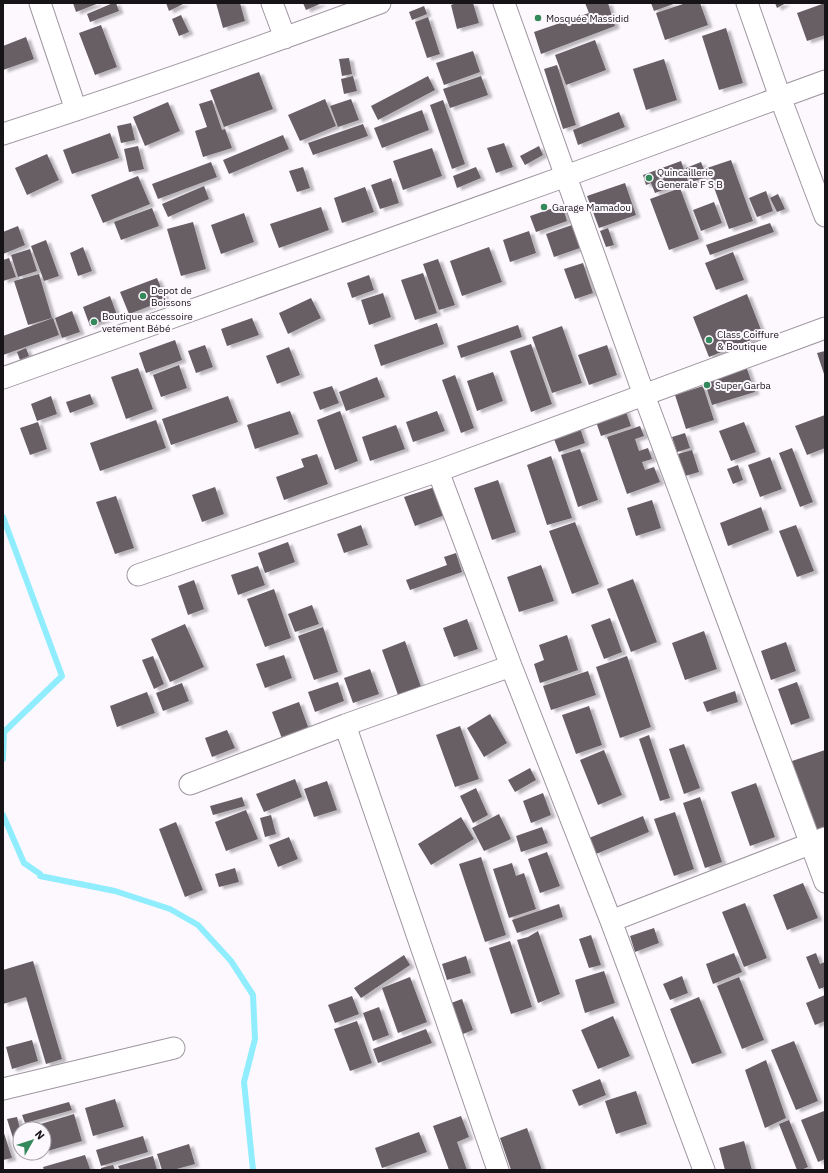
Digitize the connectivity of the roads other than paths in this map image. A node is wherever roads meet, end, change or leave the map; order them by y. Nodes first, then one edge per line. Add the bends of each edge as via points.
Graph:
1 (40, 3) edge
2 (272, 3) edge
3 (380, 3) edge
4 (504, 3) edge
5 (747, 3) edge
6 (285, 38) junction
7 (825, 81) edge
8 (780, 97) junction
9 (76, 110) junction
10 (3, 134) edge
11 (566, 176) junction
12 (825, 216) edge
13 (825, 328) edge
14 (3, 378) edge
15 (644, 395) junction
16 (438, 471) junction
17 (138, 575) dead end
18 (511, 666) junction
19 (345, 725) junction
20 (190, 784) dead end
21 (818, 841) edge
22 (825, 882) edge
23 (611, 921) junction
24 (174, 1048) dead end
25 (3, 1089) edge
26 (498, 1170) edge
27 (704, 1170) edge

1 - 9 street
2 - 6 street
3 - 6 street
4 - 11 street
5 - 8 street
6 - 9 street
7 - 8 street
8 - 11 street
8 - 12 street
9 - 10 street
11 - 14 street
11 - 15 street
13 - 15 street
15 - 16 street
15 - 21 street
16 - 17 street
16 - 18 street
18 - 19 street
18 - 23 street
19 - 20 street
19 - 26 street
21 - 22 street
21 - 23 street
23 - 27 street
24 - 25 street

